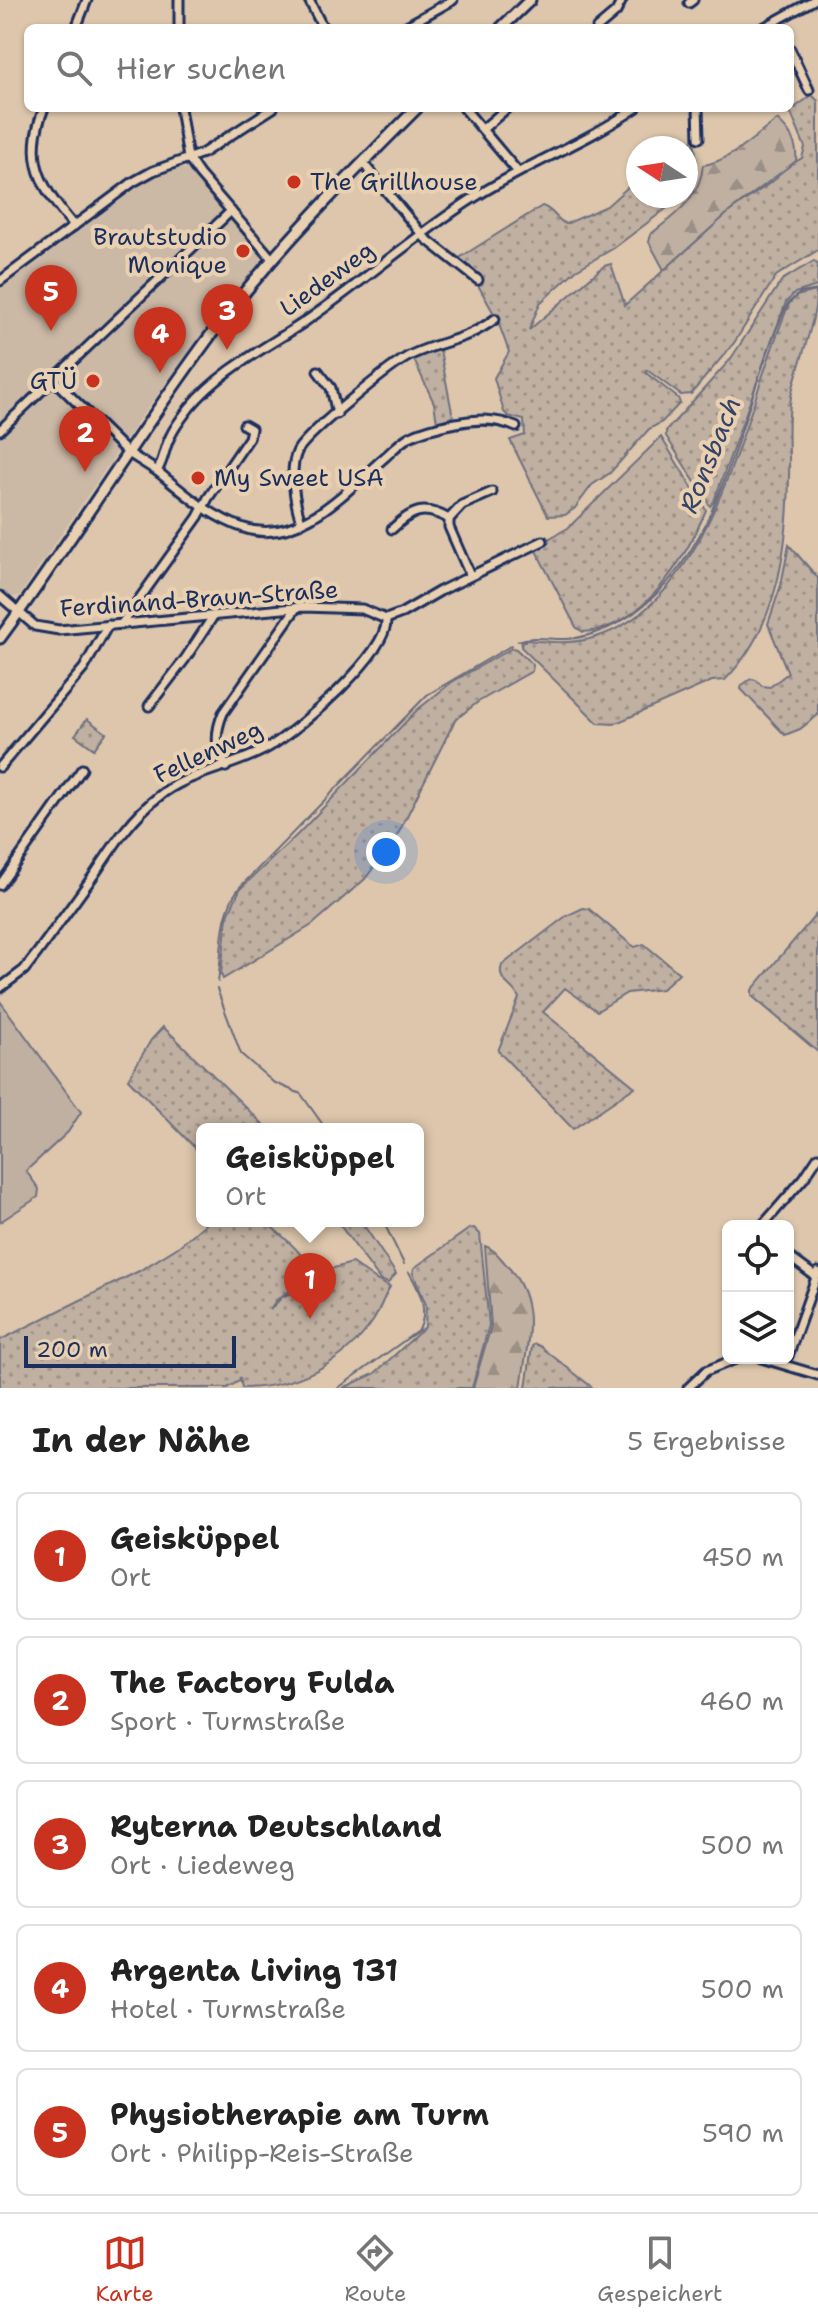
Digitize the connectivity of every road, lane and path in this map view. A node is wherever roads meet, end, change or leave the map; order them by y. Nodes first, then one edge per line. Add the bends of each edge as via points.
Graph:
1 (87, 0) edge
2 (179, 0) edge
3 (309, 0) edge
4 (453, 0) edge
5 (530, 0) edge
6 (622, 0) edge
7 (814, 0) edge
8 (78, 24) edge
9 (179, 24) edge
10 (321, 24) edge
11 (410, 24) edge
12 (505, 24) edge
13 (602, 24) edge
14 (779, 24) edge
15 (794, 58) edge
16 (809, 90) dead end
17 (43, 112) edge
18 (181, 112) edge
19 (267, 112) edge
20 (413, 112) edge
21 (468, 112) edge
22 (502, 112) edge
23 (630, 112) edge
24 (698, 112) edge
25 (484, 128) junction
26 (699, 138) dead end
27 (188, 158) junction
28 (363, 163) junction
29 (518, 172) junction
30 (231, 211) junction
31 (74, 226) junction
32 (421, 233) junction
33 (273, 260) junction
34 (478, 280) dead end
35 (0, 281) edge
36 (495, 319) dead end
37 (318, 371) dead end
38 (54, 380) junction
39 (337, 414) junction
40 (244, 425) dead end
41 (516, 427) dead end
42 (0, 430) edge
43 (127, 452) junction
44 (157, 471) junction
45 (492, 492) dead end
46 (203, 507) junction
47 (449, 519) junction
48 (301, 522) junction
49 (392, 529) dead end
50 (543, 541) dead end
51 (470, 575) junction
52 (0, 596) edge
53 (297, 607) junction
54 (18, 613) junction
55 (214, 615) junction
56 (386, 619) junction
57 (122, 623) junction
58 (108, 625) junction
59 (0, 638) edge
60 (149, 706) dead end
61 (0, 767) edge
62 (226, 767) junction
63 (82, 769) dead end
64 (0, 885) edge
65 (0, 988) edge
66 (818, 1157) edge
67 (767, 1220) edge
68 (794, 1260) edge
69 (817, 1274) edge
70 (794, 1339) edge
71 (794, 1363) edge
72 (723, 1364) edge
73 (818, 1375) edge
74 (688, 1388) edge

1 - 8 street
2 - 9 street
3 - 10 street
4 - 11 street
5 - 12 main road
6 - 13 street
7 - 14 street
15 - 16 street
17 - 31 street via 35,134 38,167 48,196
18 - 27 street
19 - 27 street
20 - 28 main road
21 - 25 street
22 - 25 street
23 - 29 street, Liedeweg
24 - 26 street
25 - 29 street
27 - 30 street
27 - 31 street via 143,176
28 - 32 street
28 - 33 main road
29 - 32 street, Liedeweg
30 - 33 street
30 - 38 street
31 - 35 street
32 - 34 street
32 - 44 street, Liedeweg via 207,389 169,437
33 - 43 main road
36 - 39 street via 466,338 409,356
37 - 39 street via 331,388
38 - 42 street
38 - 43 street
39 - 48 street via 306,440 296,456 293,485
40 - 46 street via 251,429 249,438
41 - 48 street via 474,420 407,438 323,510
43 - 44 street
43 - 54 main road
44 - 46 street
45 - 47 street via 462,505
46 - 48 street via 245,529 285,529
46 - 57 street
47 - 49 street via 421,510
47 - 51 street
50 - 51 street
51 - 56 street
52 - 54 street, Ferdinand-Braun-Straße
53 - 55 street, Ferdinand-Braun-Straße
53 - 56 street, Ferdinand-Braun-Straße via 350,608
53 - 62 street via 215,730
54 - 58 street, Ferdinand-Braun-Straße via 45,629
54 - 59 main road
55 - 57 street, Ferdinand-Braun-Straße
55 - 60 street
56 - 62 street, Fellenweg via 385,633 365,662 303,723 268,748
57 - 58 street, Ferdinand-Braun-Straße
58 - 61 street via 84,668
62 - 65 street, Fellenweg via 174,785 139,814 24,970
63 - 64 street
66 - 67 street
68 - 69 street
69 - 70 street
71 - 73 street
72 - 74 street

